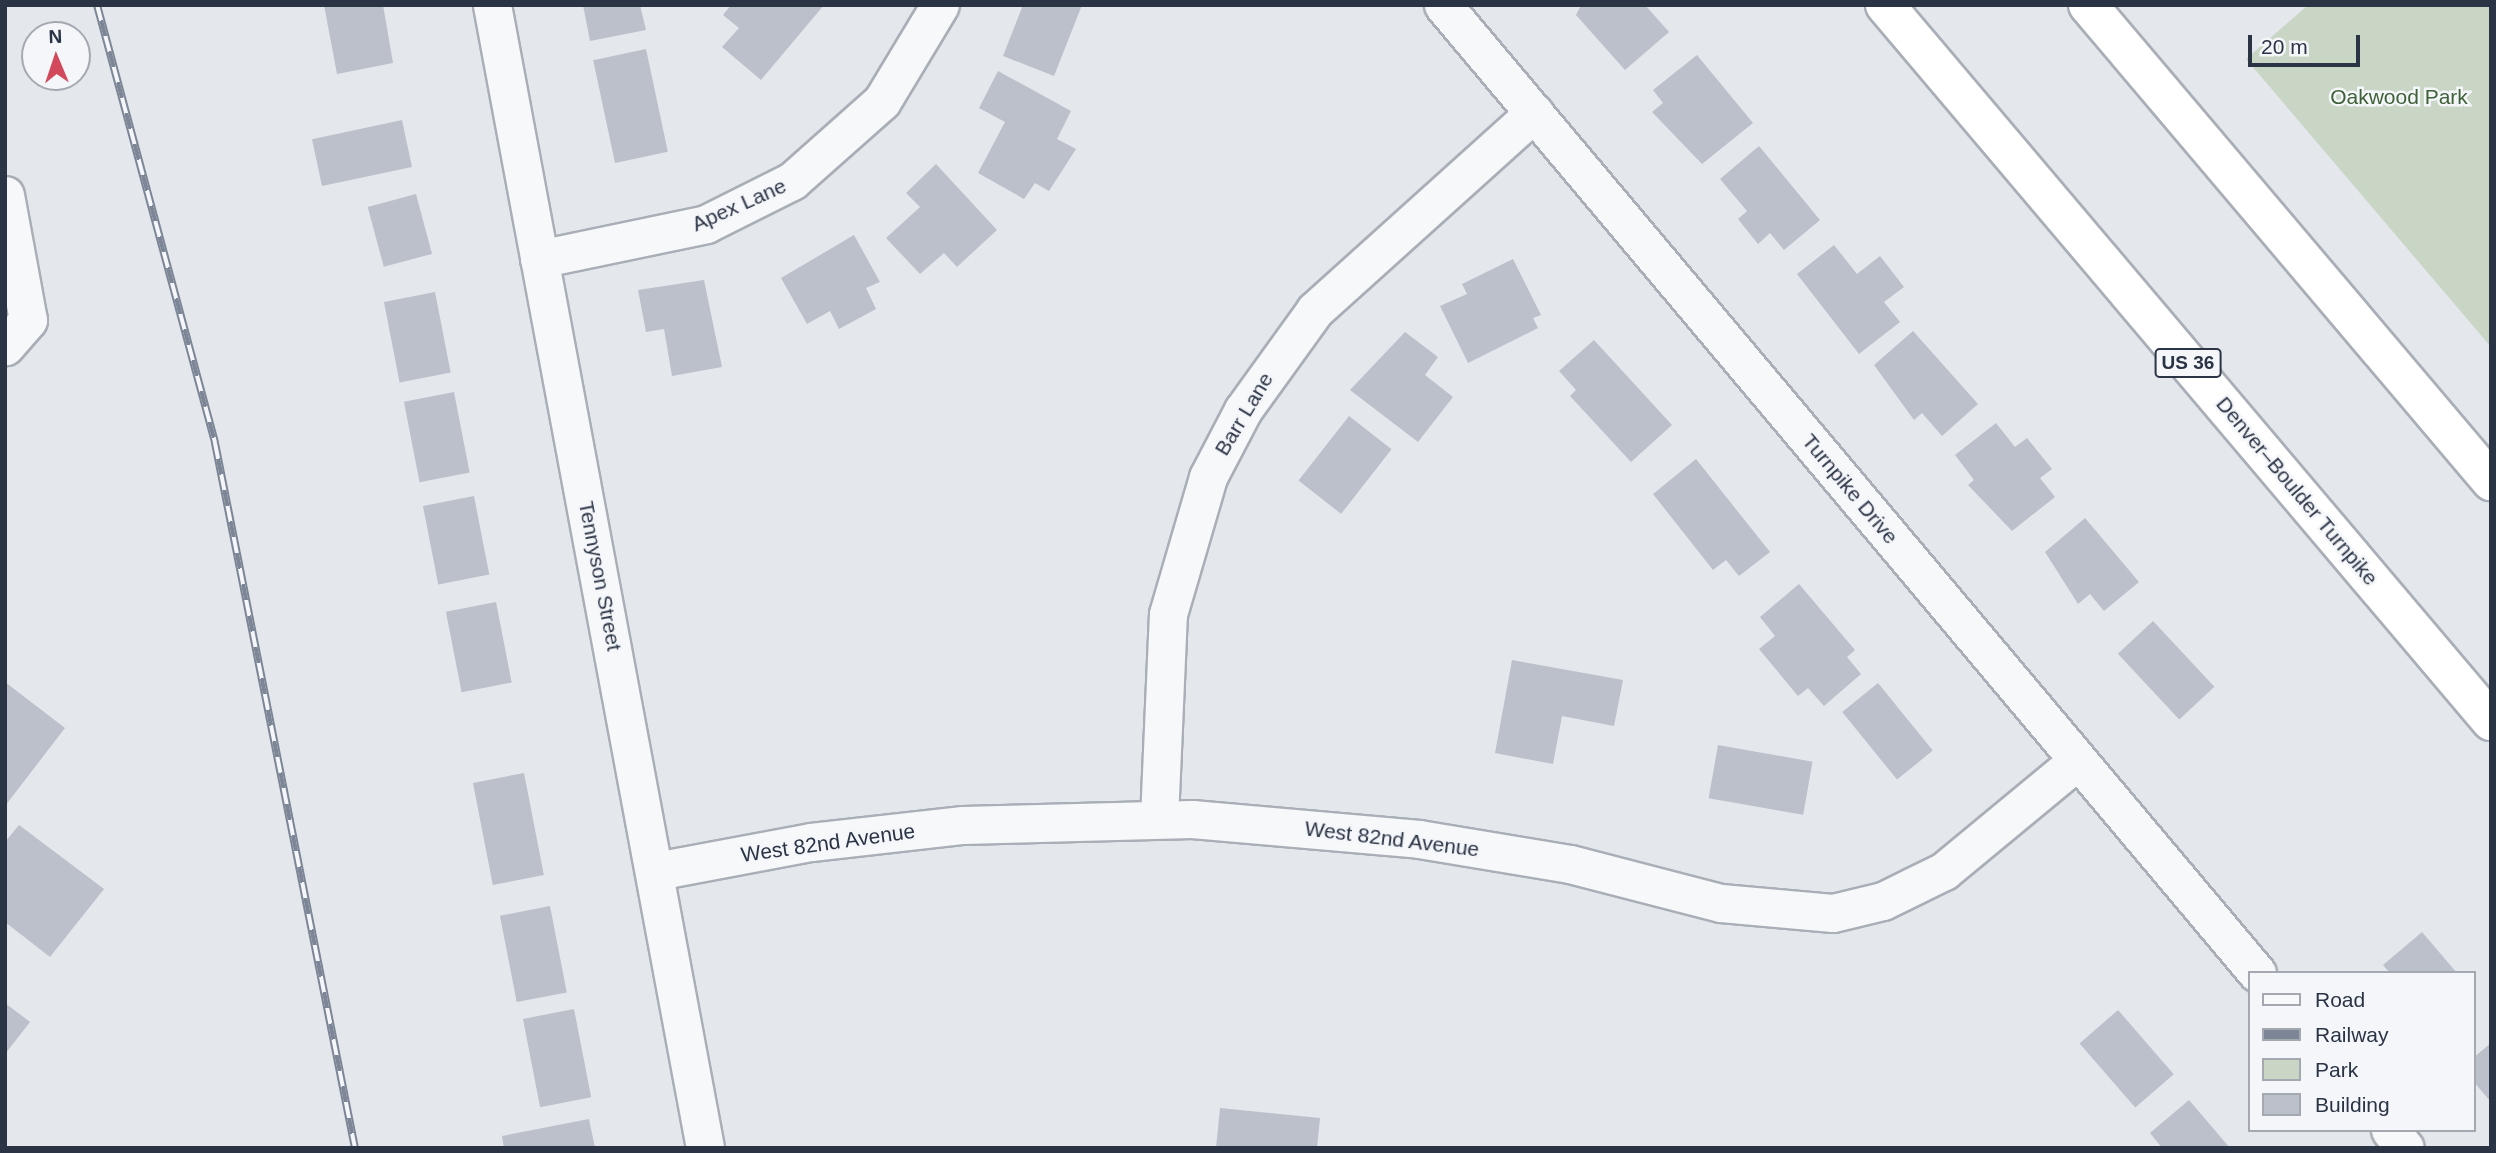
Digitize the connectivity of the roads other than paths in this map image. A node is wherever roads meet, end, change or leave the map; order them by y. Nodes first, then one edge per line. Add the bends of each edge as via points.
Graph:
1 (492, 5) edge
2 (940, 5) edge
3 (1443, 5) edge
4 (1885, 5) edge
5 (2088, 5) edge
6 (1534, 113) junction
7 (5, 195) edge
8 (539, 259) junction
9 (5, 346) edge
10 (2491, 481) edge
11 (2491, 721) edge
12 (2077, 761) junction
13 (1159, 819) junction
14 (656, 871) junction
15 (2255, 971) edge
16 (2392, 1132) edge
17 (705, 1148) edge
18 (2405, 1148) edge

1 - 8 street, Tennyson Street
2 - 8 street, Apex Lane via 882,101 792,181 706,224
3 - 6 street, Turnpike Drive
4 - 11 highway, Denver–Boulder Turnpike / US 36
5 - 10 highway
6 - 12 street, Turnpike Drive
6 - 13 street, Barr Lane via 1315,310 1243,410 1208,477 1171,602 1163,656
7 - 9 street via 29,320
8 - 14 street, Tennyson Street
12 - 13 street, West 82nd Avenue via 1944,871 1883,901 1833,913 1721,903 1570,864 1419,839
12 - 15 street, Turnpike Drive
13 - 14 street, West 82nd Avenue via 963,825 811,842
14 - 17 street, Tennyson Street
16 - 18 street

